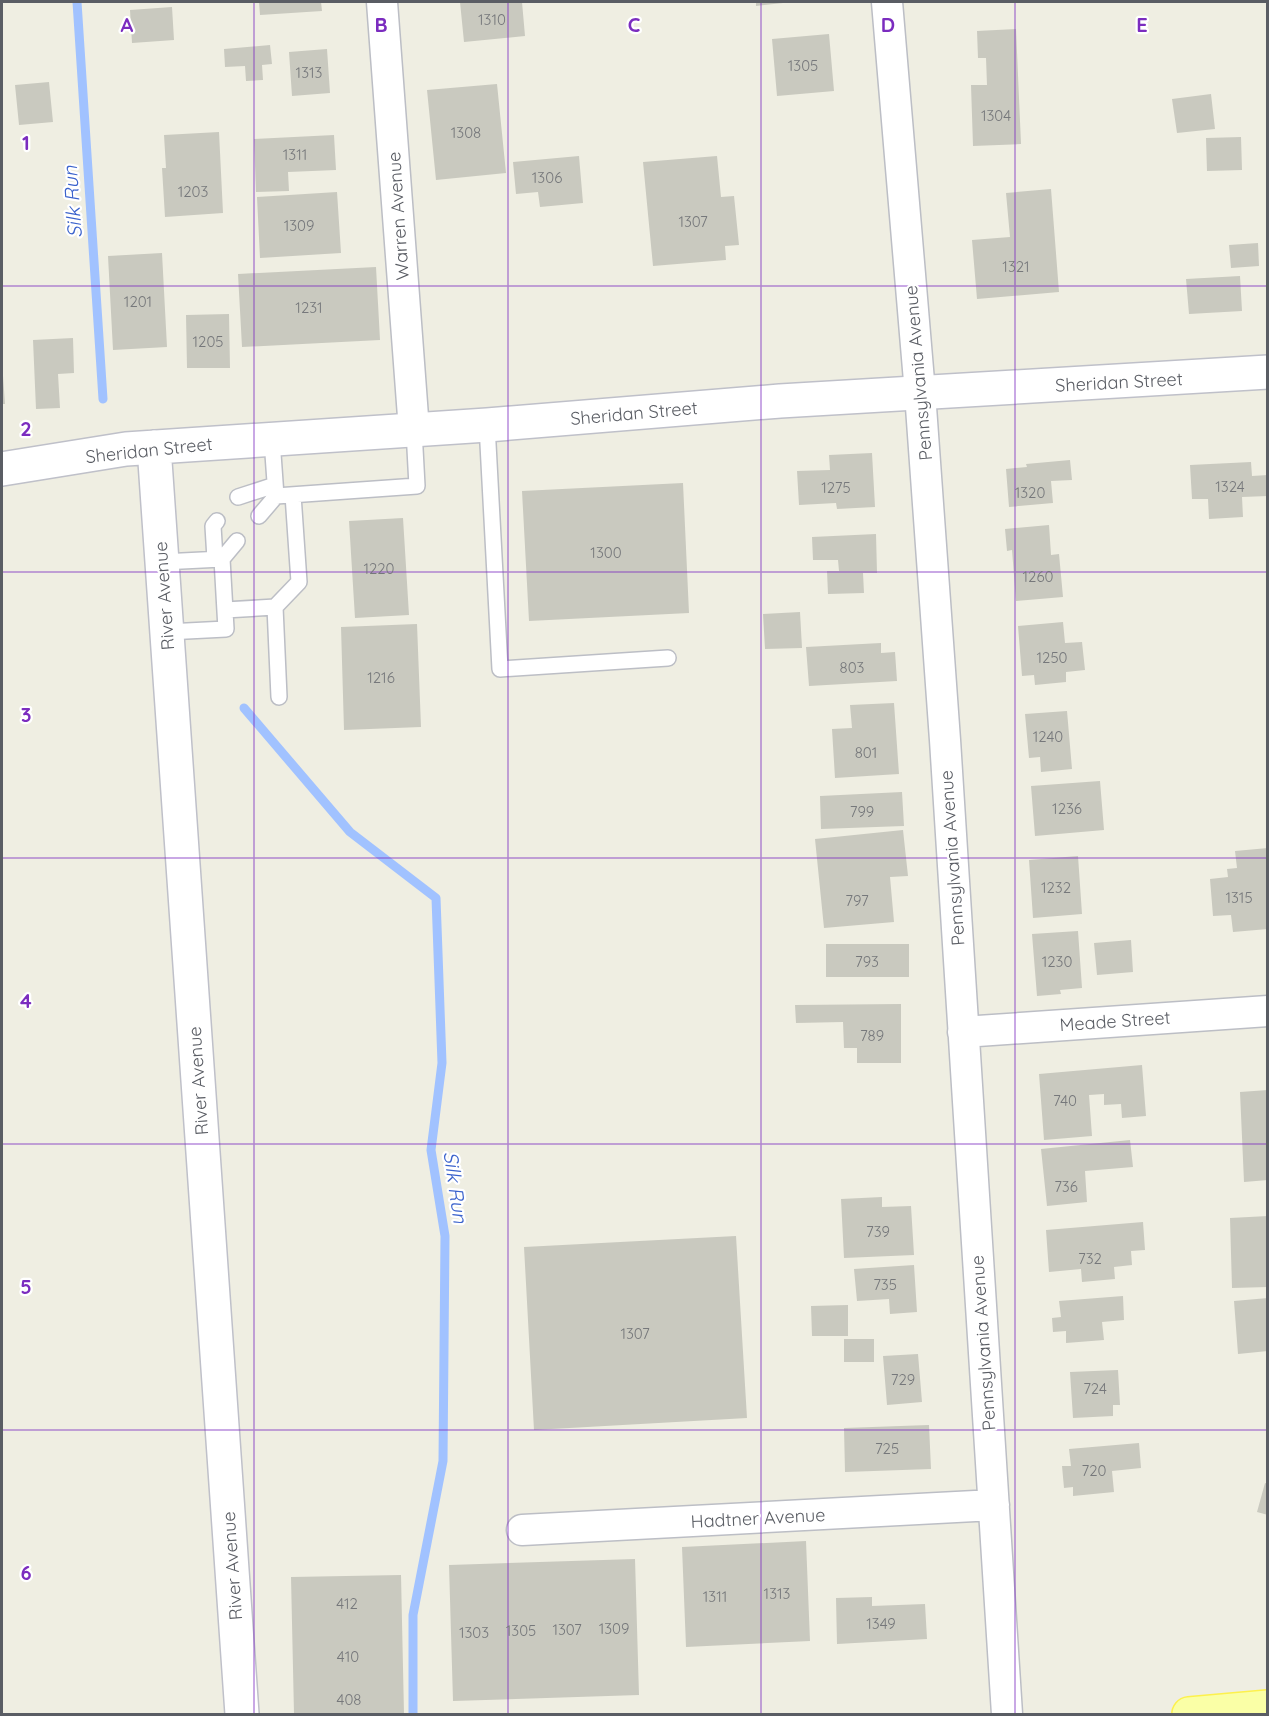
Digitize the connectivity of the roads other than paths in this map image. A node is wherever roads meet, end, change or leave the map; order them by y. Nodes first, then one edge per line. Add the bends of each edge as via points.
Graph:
1 (382, 2) edge
2 (887, 2) edge
3 (1268, 372) edge
4 (920, 393) junction
5 (487, 424) junction
6 (414, 430) junction
7 (272, 440) junction
8 (154, 447) junction
9 (2, 469) edge
10 (275, 490) junction
11 (294, 495) junction
12 (238, 497) dead end
13 (259, 516) dead end
14 (217, 521) dead end
15 (237, 541) dead end
16 (218, 559) junction
17 (162, 562) junction
18 (275, 607) junction
19 (225, 610) junction
20 (167, 632) junction
21 (668, 658) dead end
22 (279, 697) dead end
23 (1268, 1011) edge
24 (963, 1032) junction
25 (994, 1505) junction
26 (522, 1530) dead end
27 (1268, 1707) edge
28 (242, 1714) edge
29 (1007, 1714) edge
30 (1190, 1714) edge

1 - 6 street, Warren Avenue
2 - 4 street, Pennsylvania Avenue
3 - 4 street, Sheridan Street
4 - 5 street, Sheridan Street
4 - 24 street, Pennsylvania Avenue
5 - 6 street, Sheridan Street
5 - 21 lane via 501,669
6 - 7 street, Sheridan Street
6 - 11 lane via 417,486
7 - 8 street, Sheridan Street
7 - 10 lane
8 - 9 street, Sheridan Street
8 - 17 street, River Avenue
10 - 11 lane
10 - 12 lane
10 - 13 lane
11 - 18 lane via 299,582
14 - 16 lane via 213,526
15 - 16 lane
16 - 17 lane
16 - 19 lane
17 - 20 street, River Avenue
18 - 19 lane
18 - 22 lane
19 - 20 lane via 226,629
20 - 28 street, River Avenue
23 - 24 street, Meade Street
24 - 25 street, Pennsylvania Avenue
25 - 26 street, Hadtner Avenue
25 - 29 street, Pennsylvania Avenue
27 - 30 main road

